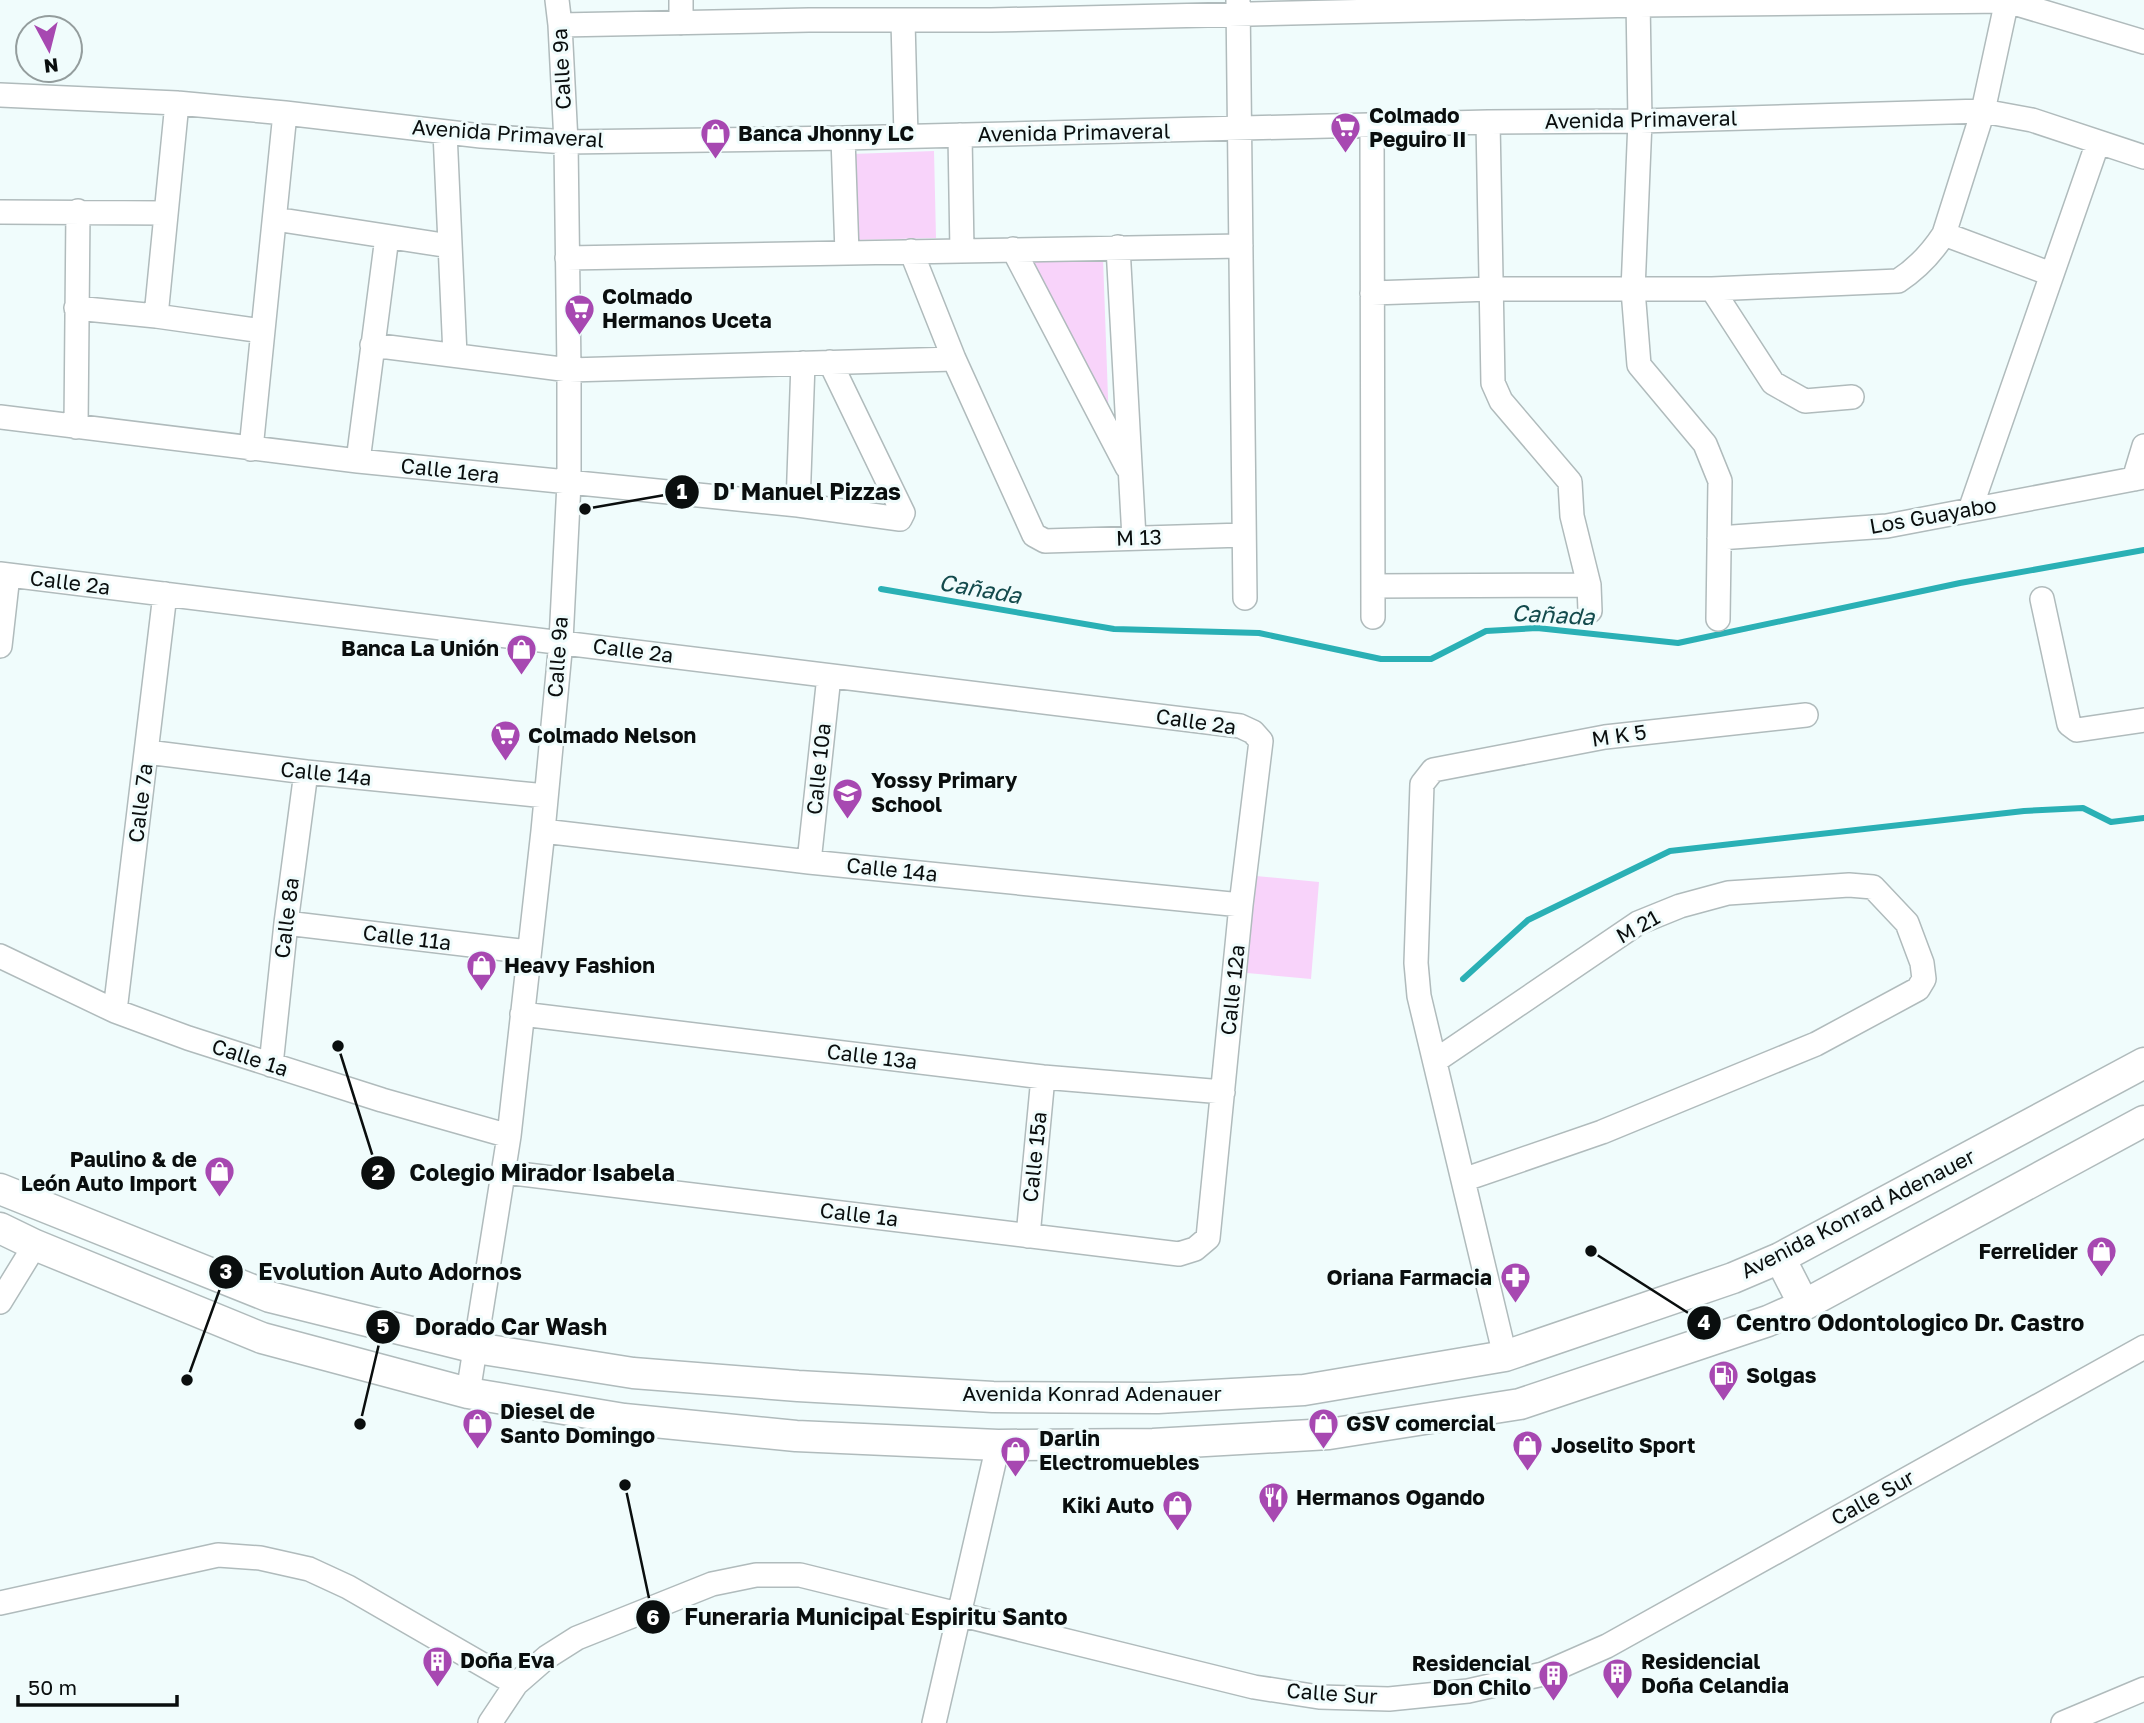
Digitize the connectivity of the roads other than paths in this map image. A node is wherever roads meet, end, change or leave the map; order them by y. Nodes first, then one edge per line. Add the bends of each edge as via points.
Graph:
1 (557, 0) edge
2 (681, 0) edge
3 (2007, 0) edge
4 (1638, 2) edge
5 (1238, 7) edge
6 (1115, 8) edge
7 (808, 10) edge
8 (990, 10) edge
9 (903, 20) junction
10 (681, 23) junction
11 (560, 25) junction
12 (2144, 42) edge
13 (0, 96) edge
14 (177, 103) junction
15 (1983, 111) junction
16 (285, 113) junction
17 (1640, 121) junction
18 (1488, 122) junction
19 (1373, 126) junction
20 (1239, 129) junction
21 (445, 132) junction
22 (960, 135) junction
23 (906, 136) junction
24 (843, 138) junction
25 (566, 142) junction
26 (2098, 142) junction
27 (2144, 157) edge
28 (78, 211) junction
29 (0, 212) edge
30 (166, 214) junction
31 (275, 219) junction
32 (1944, 234) junction
33 (387, 237) junction
34 (450, 246) junction
35 (1241, 246) junction
36 (1118, 247) junction
37 (1013, 249) junction
38 (911, 251) junction
39 (962, 251) junction
40 (847, 253) junction
41 (567, 258) junction
42 (2051, 274) junction
43 (1491, 289) junction
44 (1712, 289) junction
45 (1633, 290) junction
46 (1372, 293) junction
47 (76, 308) junction
48 (156, 316) junction
49 (262, 331) junction
50 (372, 345) junction
51 (456, 355) junction
52 (954, 359) junction
53 (830, 362) junction
54 (803, 363) junction
55 (569, 370) junction
56 (1852, 397) dead end
57 (0, 417) edge
58 (76, 428) junction
59 (2144, 446) edge
60 (251, 449) junction
61 (358, 461) junction
62 (1130, 474) junction
63 (2139, 478) edge
64 (569, 483) junction
65 (798, 505) junction
66 (1970, 510) junction
67 (1244, 535) junction
68 (1134, 538) junction
69 (1719, 538) junction
70 (4, 575) edge
71 (1589, 585) junction
72 (1373, 586) junction
73 (164, 594) junction
74 (1245, 598) dead end
75 (2042, 599) dead end
76 (1590, 611) dead end
77 (1373, 617) dead end
78 (1718, 619) dead end
79 (561, 642) junction
80 (0, 646) edge
81 (829, 676) junction
82 (1806, 715) dead end
83 (2144, 720) edge
84 (1261, 741) joint
85 (148, 752) junction
86 (306, 772) junction
87 (547, 796) junction
88 (543, 831) junction
89 (809, 862) junction
90 (1241, 905) junction
91 (286, 923) junction
92 (529, 952) junction
93 (0, 956) edge
94 (115, 1011) junction
95 (523, 1014) junction
96 (1435, 1060) junction
97 (2144, 1063) edge
98 (271, 1065) junction
99 (1043, 1077) junction
100 (1223, 1092) junction
101 (2144, 1121) edge
102 (509, 1136) junction
103 (505, 1172) junction
104 (1463, 1180) junction
105 (0, 1189) edge
106 (0, 1228) edge
107 (1028, 1236) junction
108 (1208, 1238) joint
109 (35, 1245) junction
110 (1780, 1258) junction
111 (0, 1302) edge
112 (1804, 1305) junction
113 (2144, 1347) edge
114 (476, 1348) junction
115 (1505, 1356) junction
116 (468, 1393) junction
117 (998, 1445) junction
118 (0, 1603) edge
119 (959, 1614) junction
120 (516, 1684) junction
121 (2144, 1689) edge
122 (490, 1723) edge
123 (934, 1723) edge
124 (2063, 1723) edge

1 - 11 street, Calle 9a
2 - 10 street
3 - 4 street
3 - 12 street
3 - 15 street
4 - 5 street
4 - 17 street
5 - 6 street
5 - 20 street
6 - 8 street
7 - 9 street
7 - 10 street
8 - 9 street
9 - 23 street
10 - 11 street
11 - 25 street, Calle 9a
13 - 14 street, Avenida Primaveral
14 - 16 street, Avenida Primaveral
14 - 30 street
15 - 17 street, Avenida Primaveral
15 - 26 street, Avenida Primaveral via 2032,120
15 - 32 street
16 - 21 street, Avenida Primaveral
16 - 31 street
17 - 18 street, Avenida Primaveral
17 - 45 street
18 - 19 street, Avenida Primaveral
18 - 43 street
19 - 20 street, Avenida Primaveral
19 - 46 street
20 - 22 street, Avenida Primaveral
20 - 35 street
21 - 25 street, Avenida Primaveral
21 - 34 street
22 - 23 street, Avenida Primaveral
22 - 39 street
23 - 24 street, Avenida Primaveral
24 - 25 street, Avenida Primaveral
24 - 40 street
25 - 41 street, Calle 9a
26 - 27 street, Avenida Primaveral
26 - 42 street
28 - 29 street
28 - 30 street
28 - 47 street
30 - 48 street
31 - 33 street
31 - 49 street
32 - 42 street
32 - 44 street via 1918,268 1898,281
33 - 34 street
33 - 50 street
34 - 51 street
35 - 36 street
35 - 67 street
36 - 37 street
36 - 62 street
37 - 39 street
37 - 62 street
38 - 39 street
38 - 40 street
38 - 52 street
40 - 41 street
41 - 55 street, Calle 9a
42 - 66 street
43 - 45 street
43 - 46 street
43 - 71 street via 1493,383 1501,401 1570,482 1572,516
44 - 45 street
44 - 56 street via 1773,383 1805,401
45 - 69 street via 1639,365 1705,444 1720,481
46 - 72 street
47 - 48 street
47 - 58 street
48 - 49 street
49 - 60 street
50 - 51 street
50 - 61 street
51 - 55 street
52 - 53 street
52 - 68 street, M 13 via 1034,535 1045,541
53 - 54 street
53 - 65 street, Calle 1era via 903,513 900,519
54 - 55 street
54 - 65 street
55 - 64 street, Calle 9a
57 - 58 street, Calle 1era
58 - 60 street, Calle 1era
59 - 63 street
60 - 61 street, Calle 1era
61 - 64 street, Calle 1era
62 - 68 street
63 - 66 street, Los Guayabo
64 - 65 street, Calle 1era
64 - 79 street, Calle 9a
66 - 69 street, Los Guayabo via 1858,530
67 - 68 street, M 13
67 - 74 street
69 - 78 street
70 - 73 street, Calle 2a
70 - 80 street
71 - 72 street
71 - 76 street
72 - 77 street
73 - 79 street, Calle 2a
73 - 85 street, Calle 7a
75 - 83 street via 2072,728
79 - 81 street, Calle 2a
79 - 87 street, Calle 9a
81 - 84 street, Calle 2a via 1240,726
81 - 89 street, Calle 10a
82 - 96 street, M K 5 via 1605,737 1433,770 1422,784 1416,963
84 - 90 street, Calle 12a
85 - 86 street, Calle 14a
85 - 94 street, Calle 7a
86 - 87 street, Calle 14a
86 - 91 street, Calle 8a
87 - 88 street, Calle 9a
88 - 89 street, Calle 14a
88 - 92 street, Calle 9a
89 - 90 street, Calle 14a
90 - 100 street, Calle 12a
91 - 92 street, Calle 11a
91 - 98 street, Calle 8a
92 - 95 street, Calle 9a
93 - 94 street, Calle 1a
94 - 98 street, Calle 1a
95 - 99 street, Calle 13a
95 - 102 street, Calle 9a
96 - 104 street
96 - 104 street, M 21 via 1638,923 1728,893 1873,887 1907,923 1922,963 1924,979 1918,989 1816,1044 1602,1132
97 - 110 main road, Avenida Konrad Adenauer
98 - 102 street, Calle 1a
99 - 100 street, Calle 13a
99 - 107 street, Calle 15a
100 - 108 street, Calle 12a
101 - 112 main road
102 - 103 street, Calle 9a
103 - 107 street, Calle 1a
103 - 114 street, Calle 9a
104 - 115 street
105 - 114 main road, Avenida Konrad Adenauer via 270,1297
106 - 109 main road
107 - 108 street, Calle 1a via 1179,1254 1195,1250
109 - 111 street
109 - 116 main road via 262,1338
110 - 112 main road
110 - 115 main road, Avenida Konrad Adenauer
112 - 117 main road via 1520,1404 1329,1434 1153,1444
113 - 119 street, Calle Sur via 1607,1646 1543,1674 1468,1691 1389,1699 1319,1697 1254,1686
114 - 115 main road, Avenida Konrad Adenauer via 633,1373 993,1398 1158,1398 1304,1390
114 - 116 street, Calle 9a
116 - 117 main road via 624,1419 796,1436
117 - 119 street
118 - 120 street via 218,1555 260,1558 309,1569 348,1587
119 - 120 street, Calle Sur via 800,1575 756,1575 712,1584 577,1638
119 - 123 street
120 - 122 street, Calle Sur
121 - 124 street

